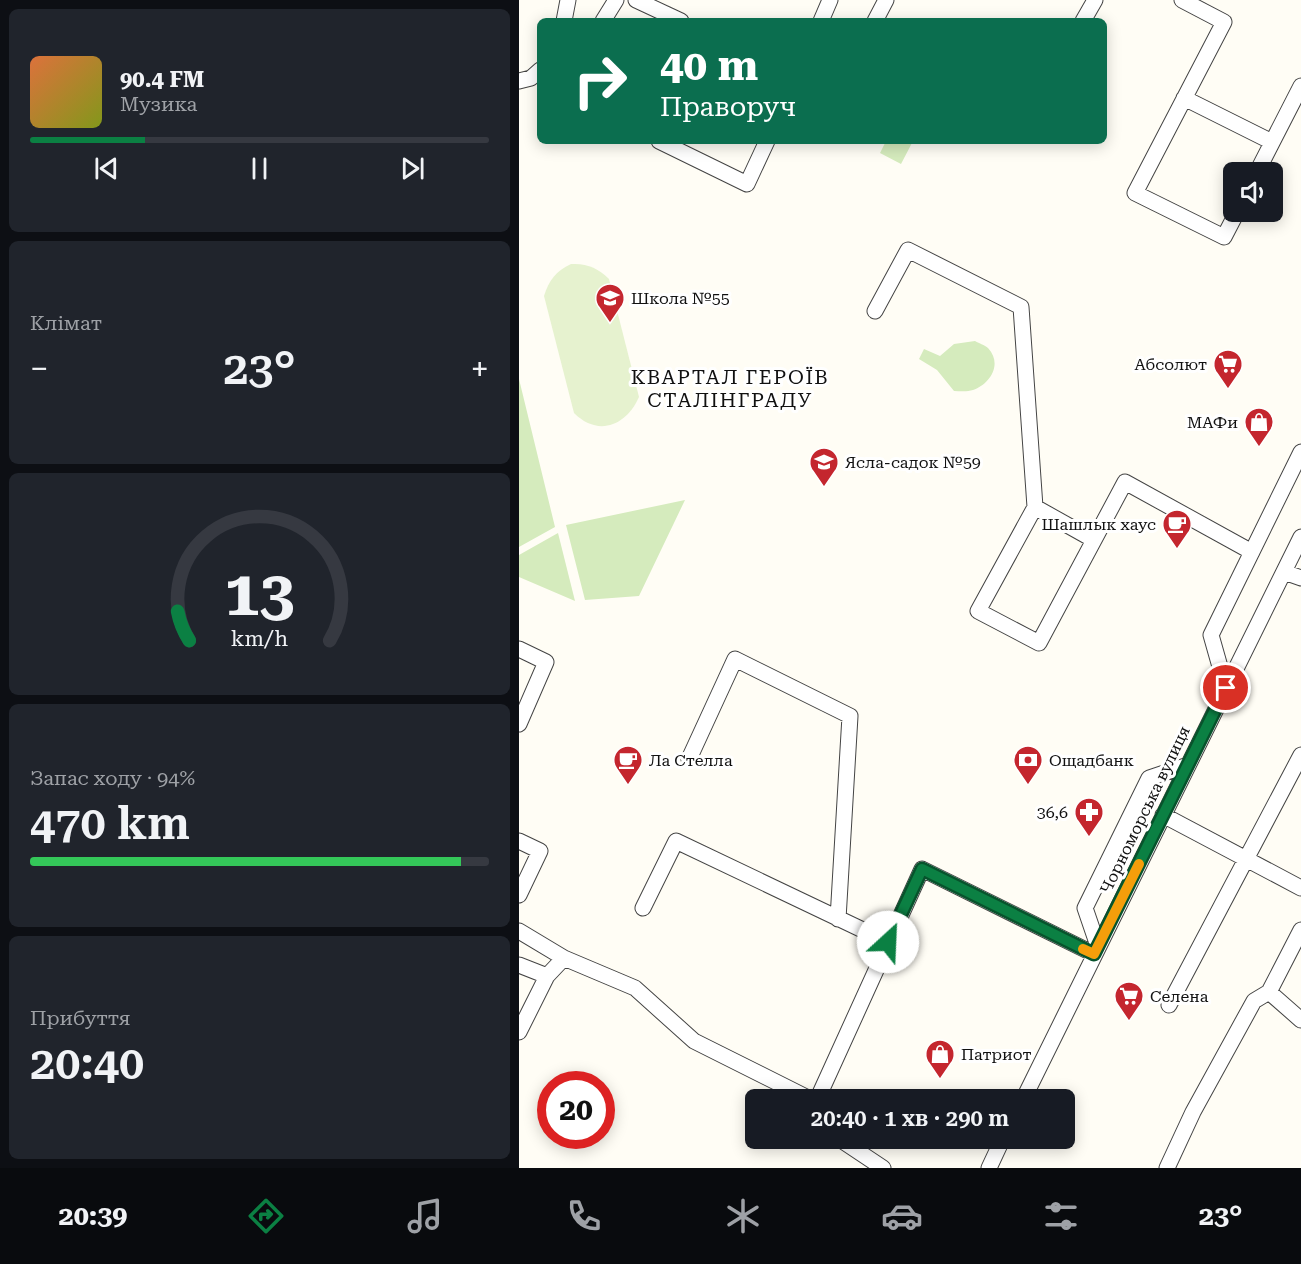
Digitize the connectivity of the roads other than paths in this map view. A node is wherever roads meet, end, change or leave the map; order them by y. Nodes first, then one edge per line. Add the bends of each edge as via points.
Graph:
1 (568, 0) edge
2 (616, 0) edge
3 (636, 0) edge
4 (830, 0) edge
5 (886, 0) edge
6 (1095, 0) edge
7 (1182, 0) edge
8 (665, 17) edge
9 (565, 18) edge
10 (605, 18) edge
11 (822, 18) edge
12 (877, 18) edge
13 (1085, 18) edge
14 (537, 73) edge
15 (519, 81) edge
16 (1301, 86) edge
17 (1184, 98) junction
18 (1272, 142) junction
19 (665, 144) edge
20 (766, 144) edge
21 (1262, 162) edge
22 (1232, 222) edge
23 (875, 311) dead end
24 (1301, 452) edge
25 (1035, 507) junction
26 (1301, 537) edge
27 (1094, 540) junction
28 (1252, 552) junction
29 (1284, 572) junction
30 (1301, 579) edge
31 (519, 648) edge
32 (1226, 688) junction
33 (519, 724) edge
34 (1301, 755) edge
35 (689, 759) dead end
36 (1188, 765) junction
37 (1163, 815) junction
38 (519, 841) edge
39 (1246, 859) junction
40 (1301, 888) edge
41 (519, 895) edge
42 (642, 909) dead end
43 (838, 919) junction
44 (1301, 930) edge
45 (519, 931) edge
46 (888, 942) junction
47 (1096, 950) junction
48 (564, 958) junction
49 (519, 965) edge
50 (547, 976) junction
51 (1269, 992) junction
52 (1169, 1005) dead end
53 (1301, 1020) edge
54 (519, 1032) edge
55 (790, 1089) edge
56 (822, 1089) edge
57 (1028, 1089) edge
58 (854, 1149) edge
59 (999, 1149) edge
60 (992, 1167) edge
61 (883, 1168) edge
62 (1167, 1168) edge

1 - 9 street
2 - 10 street
3 - 8 street
4 - 11 street
5 - 12 street
6 - 13 street
7 - 17 street via 1224,22
14 - 15 street
16 - 18 street
17 - 18 street
17 - 22 street via 1135,193 1224,237
18 - 21 street
19 - 20 street via 747,184
23 - 25 street via 908,250 1021,307
24 - 28 street
25 - 27 street
25 - 27 street via 978,611 1039,643
26 - 29 street, Чорноморська вулиця
27 - 28 street via 1125,482
28 - 32 street via 1211,635
29 - 30 street
29 - 32 street, Чорноморська вулиця
31 - 33 street via 546,662
32 - 36 street, Чорноморська вулиця
34 - 39 street
35 - 43 street via 735,659 851,716
36 - 37 street, Чорноморська вулиця
36 - 47 street via 1149,778 1144,788 1085,908
37 - 39 street
37 - 47 street, Чорноморська вулиця
38 - 41 street via 540,851
39 - 40 street
39 - 52 street
42 - 43 street via 676,841
43 - 46 street
44 - 51 street
45 - 48 street
46 - 47 street via 922,869
46 - 56 street
47 - 57 street, Чорноморська вулиця
48 - 50 street
48 - 55 street via 635,988 694,1041
49 - 50 street
50 - 54 street
51 - 53 street
51 - 62 street via 1254,1001
58 - 61 street
59 - 60 street

